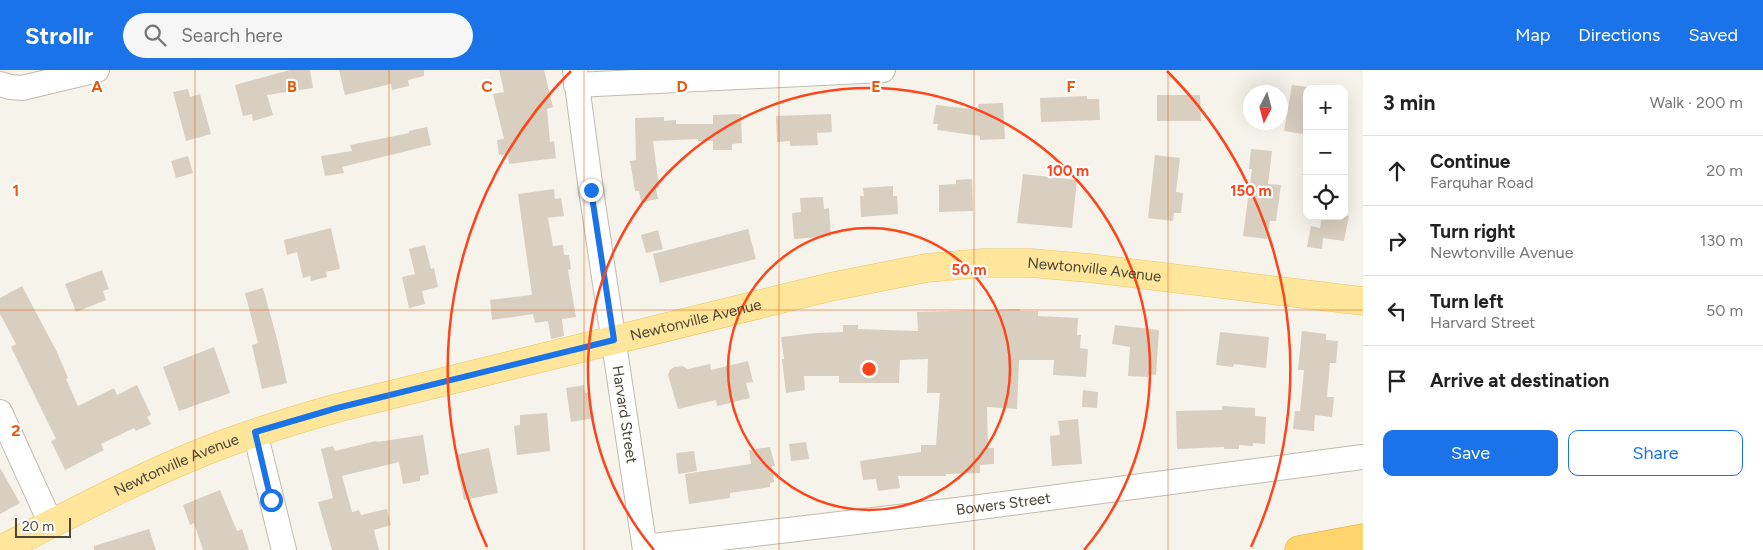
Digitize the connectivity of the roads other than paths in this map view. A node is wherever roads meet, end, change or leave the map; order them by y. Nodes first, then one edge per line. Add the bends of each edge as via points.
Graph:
1 (97, 70) edge
2 (884, 70) edge
3 (576, 77) edge
4 (0, 84) edge
5 (1363, 301) edge
6 (614, 340) junction
7 (0, 412) edge
8 (255, 432) junction
9 (1363, 456) edge
10 (51, 524) junction
11 (1363, 538) edge
12 (645, 549) edge
13 (0, 550) edge
14 (284, 550) edge
15 (1299, 550) edge

1 - 4 street via 22,88
2 - 3 street
3 - 6 street, Harvard Street
5 - 6 main road, Newtonville Avenue via 1089,268 983,263 926,268 830,287
6 - 8 main road, Newtonville Avenue via 337,408
6 - 12 street, Harvard Street
7 - 10 street
8 - 10 main road, Newtonville Avenue via 178,462
8 - 14 street
9 - 12 street, Bowers Street
10 - 13 main road, Newtonville Avenue
11 - 15 highway

